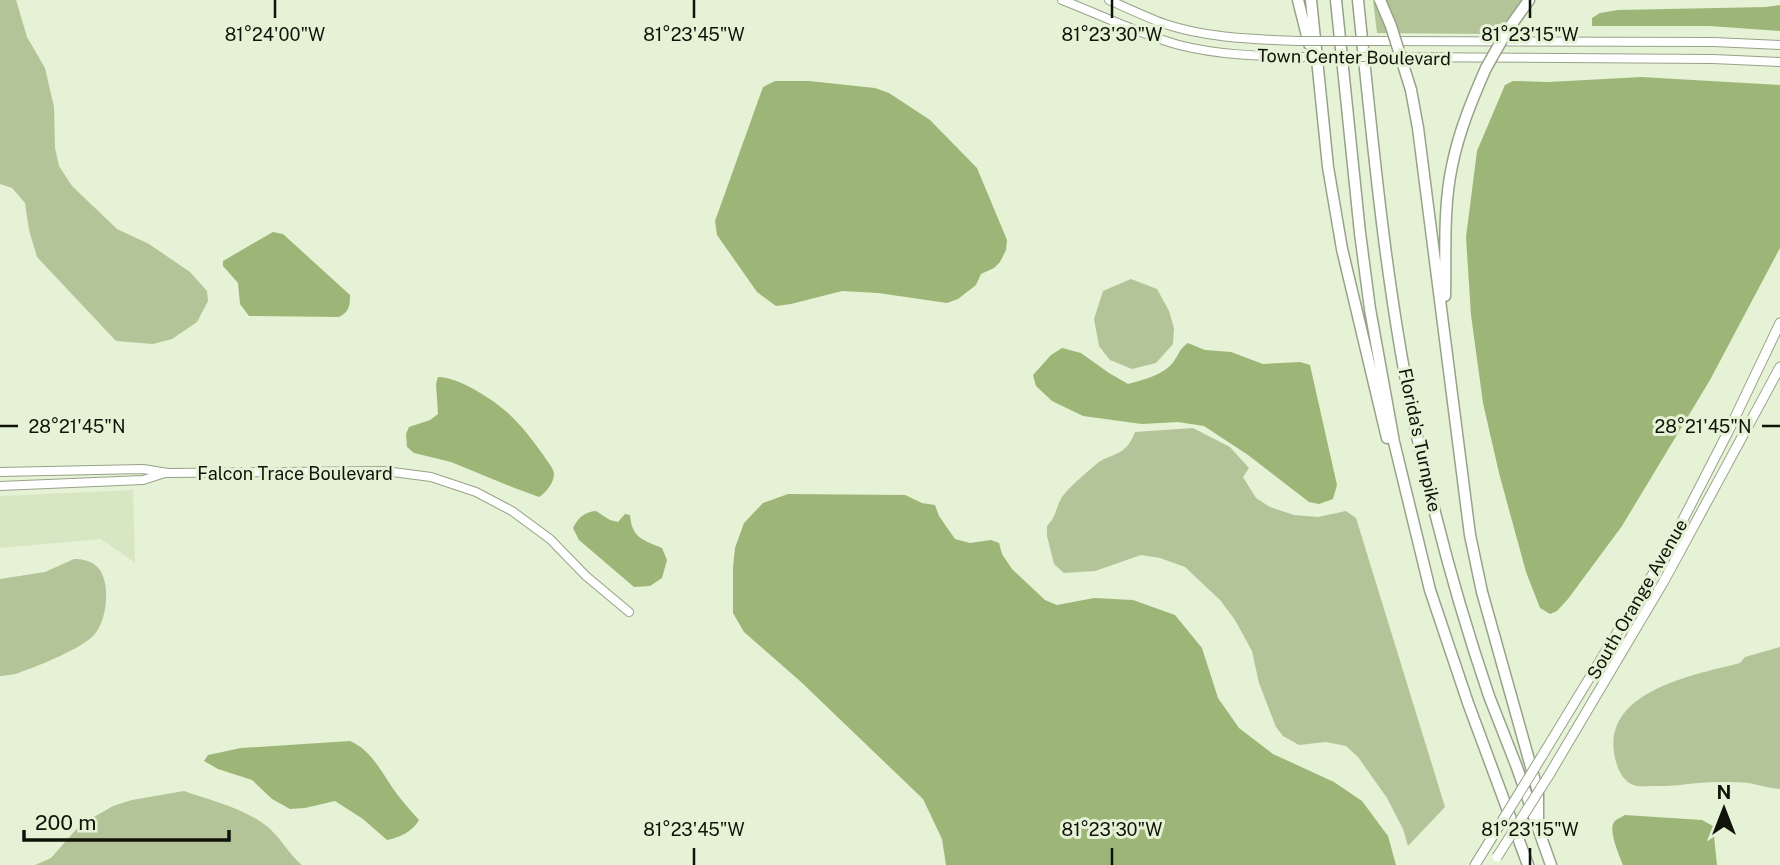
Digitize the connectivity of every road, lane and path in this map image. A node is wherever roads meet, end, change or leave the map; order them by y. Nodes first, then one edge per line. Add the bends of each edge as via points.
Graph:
1 (1062, 0) edge
2 (1109, 0) edge
3 (1298, 0) edge
4 (1311, 0) edge
5 (1336, 0) edge
6 (1358, 0) edge
7 (1380, 0) edge
8 (1529, 0) edge
9 (1780, 45) edge
10 (1780, 62) edge
11 (1320, 102) junction
12 (1780, 323) edge
13 (1448, 365) junction
14 (1780, 367) edge
15 (0, 472) edge
16 (168, 472) junction
17 (0, 486) edge
18 (1430, 590) junction
19 (629, 612) dead end
20 (1539, 829) junction
21 (1495, 861) edge
22 (1475, 865) edge
23 (1528, 865) edge
24 (1551, 865) edge

1 - 10 main road, Town Center Boulevard, bridge via 1179,45 1234,54
2 - 9 main road, Town Center Boulevard, bridge via 1165,24 1245,38
3 - 11 highway
4 - 11 highway
5 - 18 highway, Florida's Turnpike via 1370,309 1394,442
6 - 20 highway, Florida's Turnpike via 1382,229 1417,437 1467,628
7 - 13 highway, bridge via 1411,90
8 - 13 highway, bridge via 1486,68 1464,119 1452,166 1446,208
11 - 18 highway via 1342,249 1383,425
12 - 22 main road, South Orange Avenue, bridge via 1668,549
13 - 20 highway via 1470,535 1538,792
14 - 21 main road, South Orange Avenue, bridge via 1664,581
15 - 16 main road, Falcon Trace Boulevard
16 - 17 main road, Falcon Trace Boulevard via 143,480
16 - 19 main road, Falcon Trace Boulevard via 385,471 431,477 512,511 550,538
18 - 23 highway, Florida's Turnpike
20 - 24 highway, Florida's Turnpike

